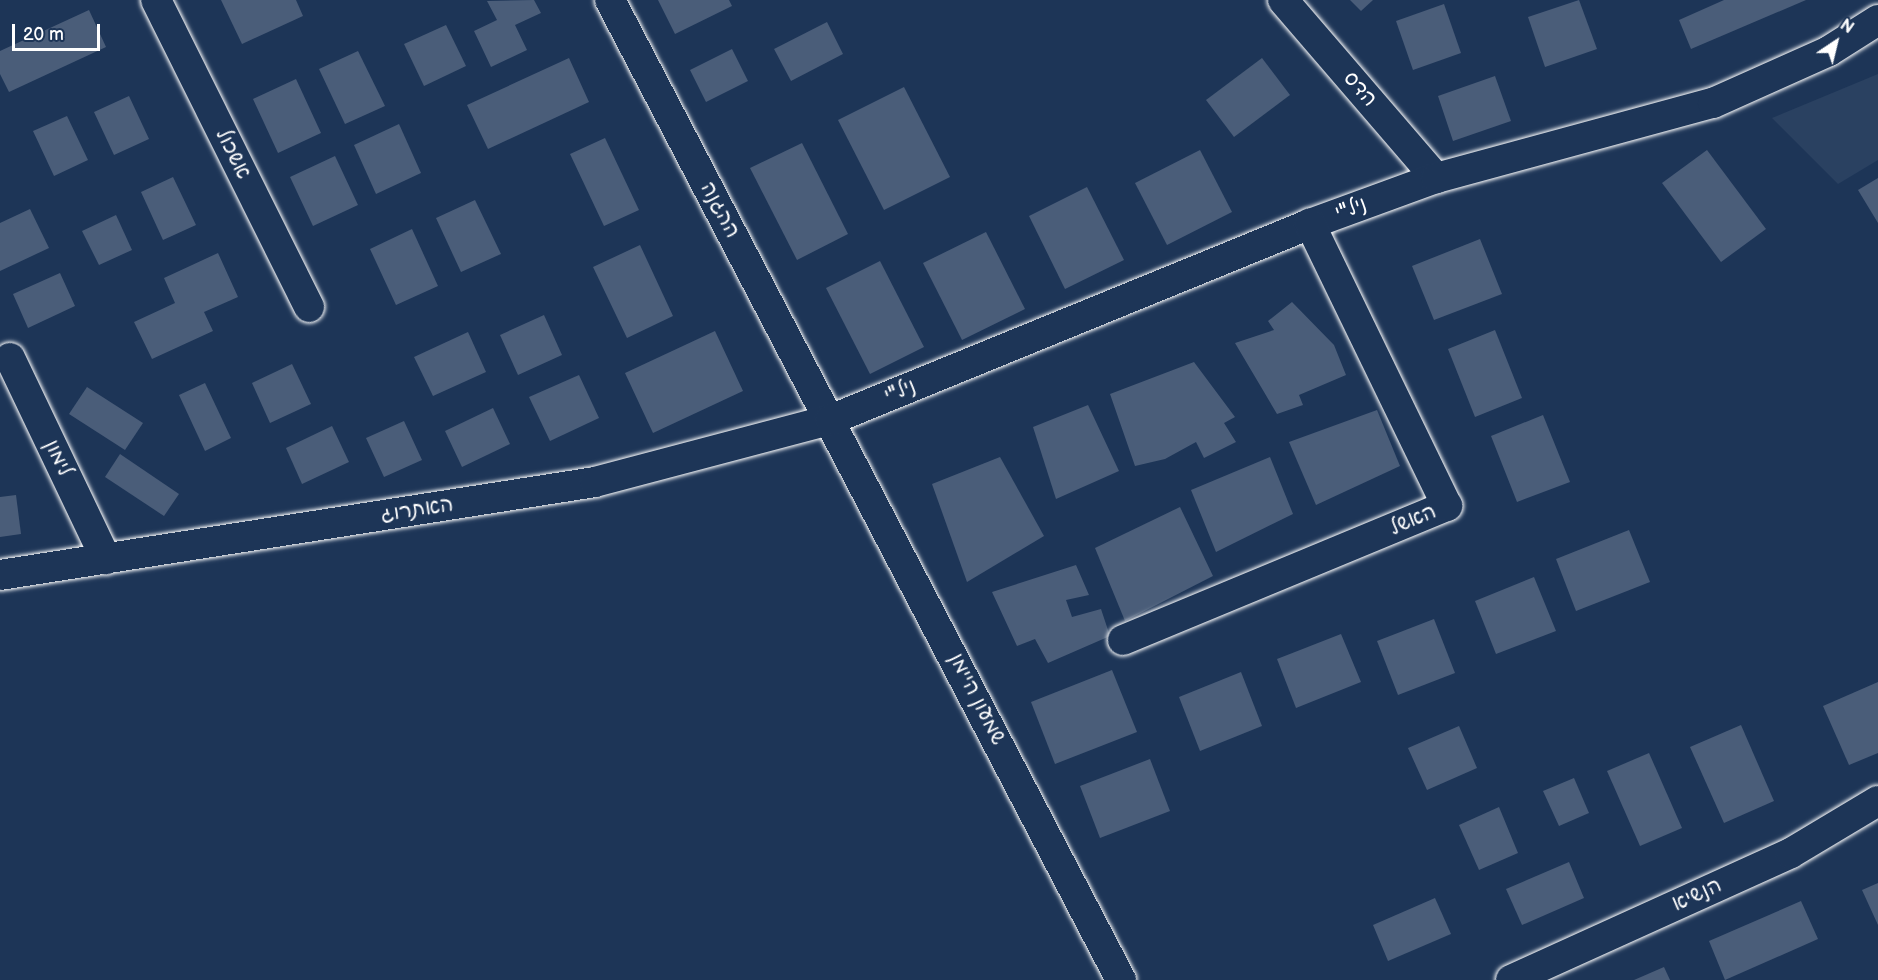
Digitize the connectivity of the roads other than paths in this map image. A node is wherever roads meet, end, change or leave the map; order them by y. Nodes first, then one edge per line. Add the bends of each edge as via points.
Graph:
1 (156, 0) edge
2 (610, 0) edge
3 (1283, 0) edge
4 (1878, 20) edge
5 (1436, 178) junction
6 (1310, 224) junction
7 (309, 307) dead end
8 (10, 358) dead end
9 (830, 420) junction
10 (106, 559) junction
11 (0, 575) edge
12 (1123, 640) dead end
13 (1878, 801) edge
14 (1121, 980) edge
15 (1511, 980) edge

1 - 7 street, אשכול
2 - 9 street, ההגנה
3 - 5 street, הדס
4 - 5 street, ניל"י via 1829,51 1713,103
5 - 6 street, ניל"י
6 - 9 street, ניל"י
6 - 12 street, האשל via 1447,506
8 - 10 street, לימון
9 - 10 street, האתרוג via 595,482
9 - 14 street, שמעון היימן
10 - 11 street, האתרוג
13 - 15 street, הנשיא via 1791,853

